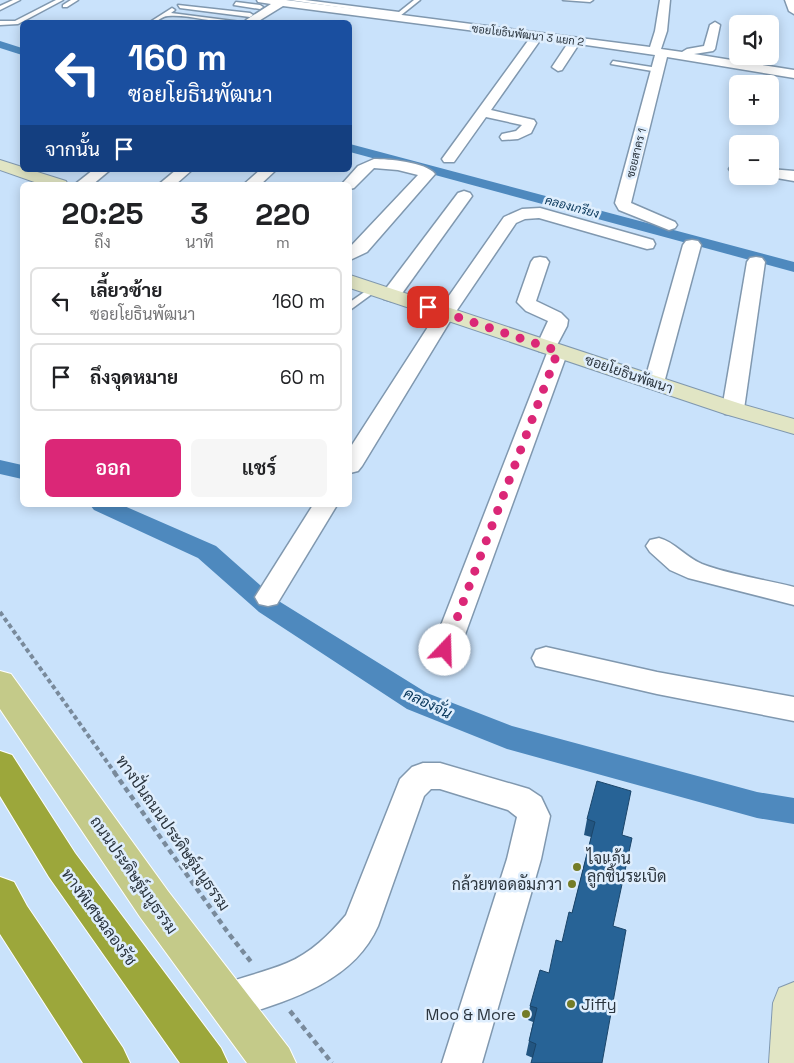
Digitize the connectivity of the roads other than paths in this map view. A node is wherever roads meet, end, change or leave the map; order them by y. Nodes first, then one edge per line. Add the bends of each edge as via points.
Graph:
1 (18, 0) edge
2 (60, 0) edge
3 (75, 0) edge
4 (190, 0) edge
5 (293, 0) edge
6 (418, 0) edge
7 (566, 0) edge
8 (590, 0) edge
9 (665, 0) edge
10 (790, 0) edge
11 (225, 3) dead end
12 (267, 3) edge
13 (65, 6) dead end
14 (180, 6) junction
15 (0, 8) edge
16 (794, 11) edge
17 (166, 14) junction
18 (160, 18) junction
19 (250, 19) edge
20 (156, 20) edge
21 (184, 20) edge
22 (220, 20) edge
23 (0, 23) edge
24 (715, 25) dead end
25 (538, 36) junction
26 (575, 40) junction
27 (658, 51) junction
28 (684, 56) junction
29 (613, 63) dead end
30 (558, 67) dead end
31 (658, 70) junction
32 (794, 74) edge
33 (483, 112) junction
34 (507, 137) dead end
35 (449, 159) dead end
36 (0, 165) edge
37 (20, 172) edge
38 (21, 172) edge
39 (100, 172) edge
40 (182, 172) edge
41 (267, 172) edge
42 (779, 174) edge
43 (794, 176) edge
44 (51, 182) edge
45 (86, 182) edge
46 (170, 182) edge
47 (255, 182) edge
48 (352, 182) edge
49 (464, 196) dead end
50 (669, 225) dead end
51 (648, 244) dead end
52 (692, 245) dead end
53 (352, 254) edge
54 (540, 262) dead end
55 (756, 262) dead end
56 (352, 282) edge
57 (382, 292) junction
58 (352, 307) edge
59 (446, 313) junction
60 (552, 349) junction
61 (654, 382) junction
62 (733, 409) junction
63 (794, 427) edge
64 (352, 463) edge
65 (324, 507) edge
66 (659, 546) dead end
67 (794, 596) edge
68 (268, 597) dead end
69 (445, 650) dead end
70 (546, 658) dead end
71 (0, 683) edge
72 (794, 709) edge
73 (0, 765) edge
74 (0, 895) edge
75 (227, 1001) junction
76 (794, 1003) edge
77 (108, 1063) edge
78 (206, 1063) edge
79 (274, 1063) edge
80 (462, 1063) edge
81 (791, 1063) edge

1 - 15 lane
2 - 23 lane via 16,22
3 - 13 lane
4 - 14 lane
5 - 6 lane via 400,14
7 - 8 lane
9 - 27 street, ซอยสาคร 1
10 - 16 street
11 - 12 lane
12 - 19 street
12 - 19 lane
12 - 25 street, ซอยโยธินพัฒนา 3 แยก 2
14 - 17 lane
14 - 19 lane
17 - 18 lane
17 - 22 lane
18 - 20 lane
18 - 21 lane
24 - 28 street via 710,49 691,51
25 - 26 street, ซอยโยธินพัฒนา 3 แยก 2
25 - 33 street
26 - 27 street, ซอยโยธินพัฒนา 3 แยก 2
26 - 30 street
27 - 28 street, ซอยโยธินพัฒนา 3 แยก 2
27 - 31 street, ซอยสาคร 1
28 - 32 street, ซอยโยธินพัฒนา 3 แยก 2
29 - 31 lane
31 - 50 street, ซอยสาคร 1 via 623,203 625,207
33 - 34 street via 529,123 521,135
33 - 35 street
36 - 37 street
38 - 44 street
39 - 45 street
40 - 46 street
41 - 47 street
42 - 43 street
48 - 53 street via 368,166 378,163 427,174 361,248
49 - 57 street
51 - 59 street via 553,216 522,214 510,220
52 - 61 street
54 - 60 street via 526,302 558,320
55 - 62 street
56 - 57 street, ซอยโยธินพัฒนา
57 - 58 lane
57 - 59 street, ซอยโยธินพัฒนา
59 - 60 street, ซอยโยธินพัฒนา
59 - 64 street
60 - 61 street, ซอยโยธินพัฒนา
60 - 69 street
61 - 62 street, ซอยโยธินพัฒนา
62 - 63 street, ซอยโยธินพัฒนา
65 - 68 street
66 - 67 street via 679,564 697,572
70 - 72 street
71 - 75 main road, ถนนประดิษฐ์มนูธรรม via 154,904
73 - 78 highway, ทางพิเศษฉลองรัช via 62,865
74 - 77 highway
75 - 79 main road, ถนนประดิษฐ์มนูธรรม
75 - 80 street via 297,979 323,964 352,937 360,926 411,789 423,776 440,776 518,799 529,807 534,816
76 - 81 street

